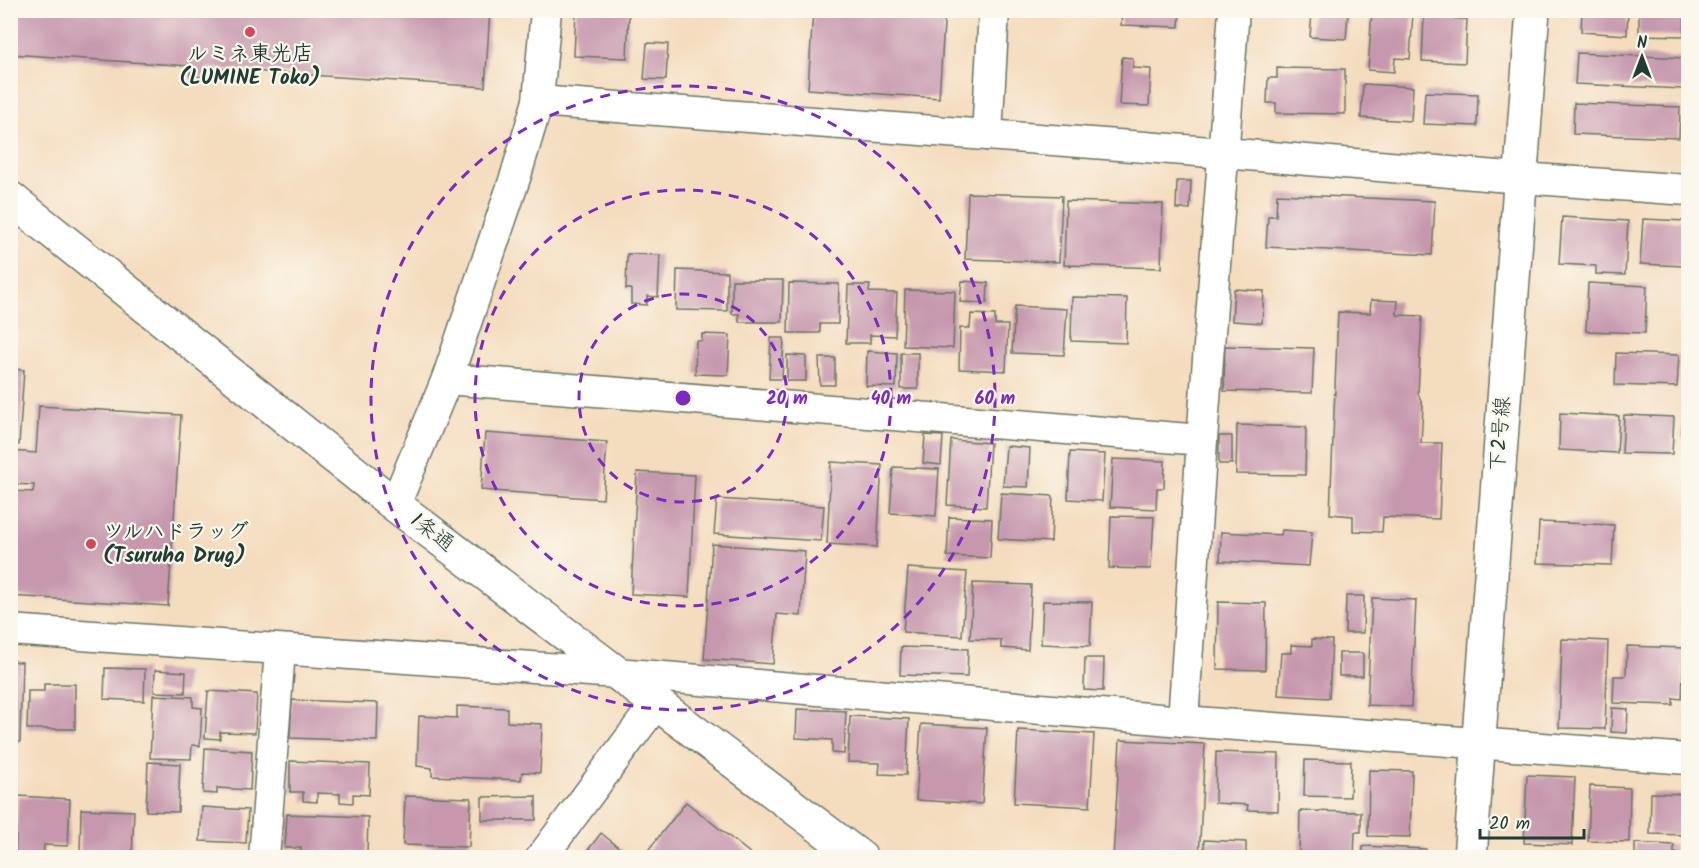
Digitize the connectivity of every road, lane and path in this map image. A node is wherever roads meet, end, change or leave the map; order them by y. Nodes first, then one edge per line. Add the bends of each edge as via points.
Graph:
1 (546, 10) edge
2 (994, 10) edge
3 (1234, 10) edge
4 (1533, 10) edge
5 (538, 101) junction
6 (987, 135) junction
7 (1224, 153) junction
8 (1521, 178) junction
9 (1689, 190) edge
10 (10, 198) edge
11 (447, 379) junction
12 (1202, 440) junction
13 (395, 505) junction
14 (10, 630) edge
15 (280, 650) junction
16 (617, 673) junction
17 (657, 702) junction
18 (1183, 721) junction
19 (1478, 742) junction
20 (1689, 759) edge
21 (264, 858) edge
22 (541, 858) edge
23 (861, 858) edge
24 (1470, 858) edge

1 - 5 street
2 - 6 street
3 - 7 street
4 - 8 main road, 下2号線
5 - 6 street
5 - 11 street
6 - 7 street
7 - 8 street
7 - 12 street
8 - 9 street
8 - 19 main road, 下2号線
10 - 13 main road, 1条通
11 - 12 street
11 - 13 street
12 - 18 street
13 - 16 main road, 1条通
14 - 15 street
15 - 16 street
15 - 21 street
16 - 17 main road, 1条通
16 - 18 street
17 - 22 street
17 - 23 main road, 1条通
18 - 19 street
19 - 20 street
19 - 24 main road, 下2号線

